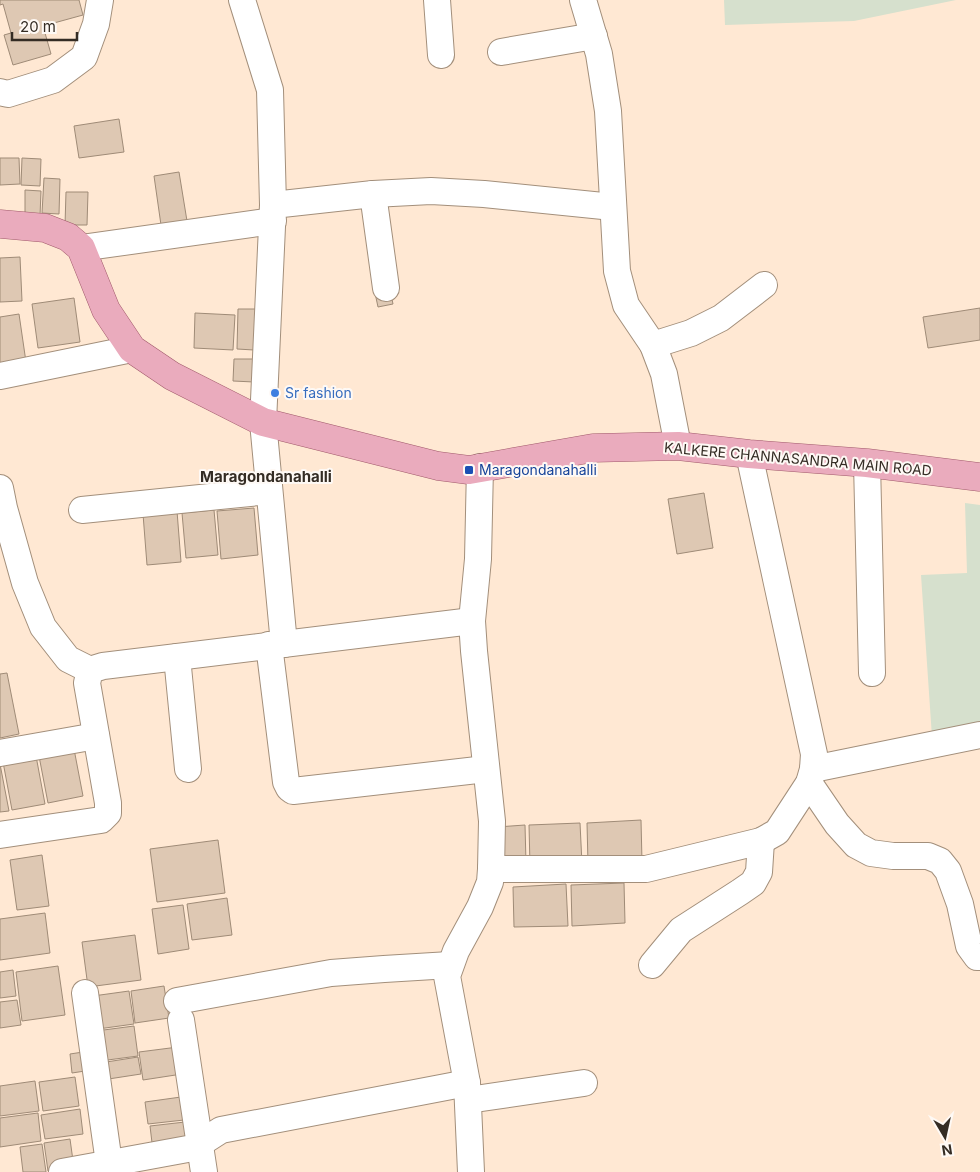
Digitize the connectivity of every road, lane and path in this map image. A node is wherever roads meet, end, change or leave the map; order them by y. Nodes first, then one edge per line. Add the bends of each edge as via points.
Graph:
1 (100, 0) edge
2 (242, 0) edge
3 (437, 0) edge
4 (583, 0) edge
5 (594, 36) junction
6 (501, 52) dead end
7 (441, 55) dead end
8 (0, 92) edge
9 (373, 194) junction
10 (613, 207) junction
11 (273, 213) junction
12 (0, 224) edge
13 (81, 248) junction
14 (764, 285) dead end
15 (386, 288) dead end
16 (653, 345) junction
17 (132, 349) junction
18 (0, 376) edge
19 (263, 422) junction
20 (678, 446) junction
21 (749, 454) junction
22 (867, 463) junction
23 (480, 467) junction
24 (980, 476) edge
25 (0, 488) edge
26 (270, 491) junction
27 (82, 510) dead end
28 (472, 620) junction
29 (277, 645) junction
30 (177, 657) junction
31 (90, 670) junction
32 (872, 673) dead end
33 (980, 735) edge
34 (96, 736) junction
35 (0, 753) edge
36 (188, 769) dead end
37 (486, 769) junction
38 (811, 776) junction
39 (0, 835) edge
40 (761, 841) junction
41 (491, 870) junction
42 (980, 957) edge
43 (450, 966) junction
44 (652, 966) dead end
45 (86, 993) dead end
46 (584, 1083) dead end
47 (468, 1092) junction
48 (200, 1144) junction
49 (109, 1168) edge
50 (62, 1172) edge
51 (204, 1172) edge
52 (471, 1172) edge

1 - 8 street via 96,24 84,57 53,80 8,94
2 - 11 street via 270,90
3 - 7 street
4 - 5 street
5 - 6 street
5 - 10 street via 608,111
9 - 10 street via 440,191
9 - 11 street
9 - 15 street
10 - 16 street via 617,271 626,306
11 - 13 street
11 - 19 street
12 - 13 main road via 45,228 68,237
13 - 17 main road via 106,310
14 - 16 street via 721,318 691,333
16 - 20 street via 664,374
17 - 18 street
17 - 19 main road, KALKERE CHANNASANDRA MAIN ROAD via 172,376
19 - 23 main road, KALKERE CHANNASANDRA MAIN ROAD via 438,466 469,470
19 - 26 street
20 - 21 main road, KALKERE CHANNASANDRA MAIN ROAD
20 - 23 main road, KALKERE CHANNASANDRA MAIN ROAD via 593,448
21 - 22 main road, KALKERE CHANNASANDRA MAIN ROAD
21 - 38 street via 814,754
22 - 24 main road, KALKERE CHANNASANDRA MAIN ROAD
22 - 32 street
23 - 28 street via 478,559
25 - 31 street via 25,583 43,627 68,659
26 - 27 street
26 - 29 street
28 - 29 street
28 - 37 street
29 - 30 street
29 - 37 street via 286,782 293,791
30 - 31 street
30 - 36 street
31 - 34 street via 87,683
33 - 38 street
34 - 35 street
34 - 39 street via 108,813 101,820
37 - 41 street via 492,821
38 - 40 street via 777,832
38 - 42 street via 837,824 856,845 871,853 928,856 940,861 948,871 960,904 969,946
40 - 41 street via 646,869
40 - 44 street via 758,872 753,883 681,930
41 - 43 street via 480,907
43 - 47 street via 447,976
43 - 48 street via 332,973 179,1010
45 - 49 street
46 - 47 street
47 - 48 street via 221,1130
47 - 52 street
48 - 49 street
48 - 51 street
49 - 50 street

